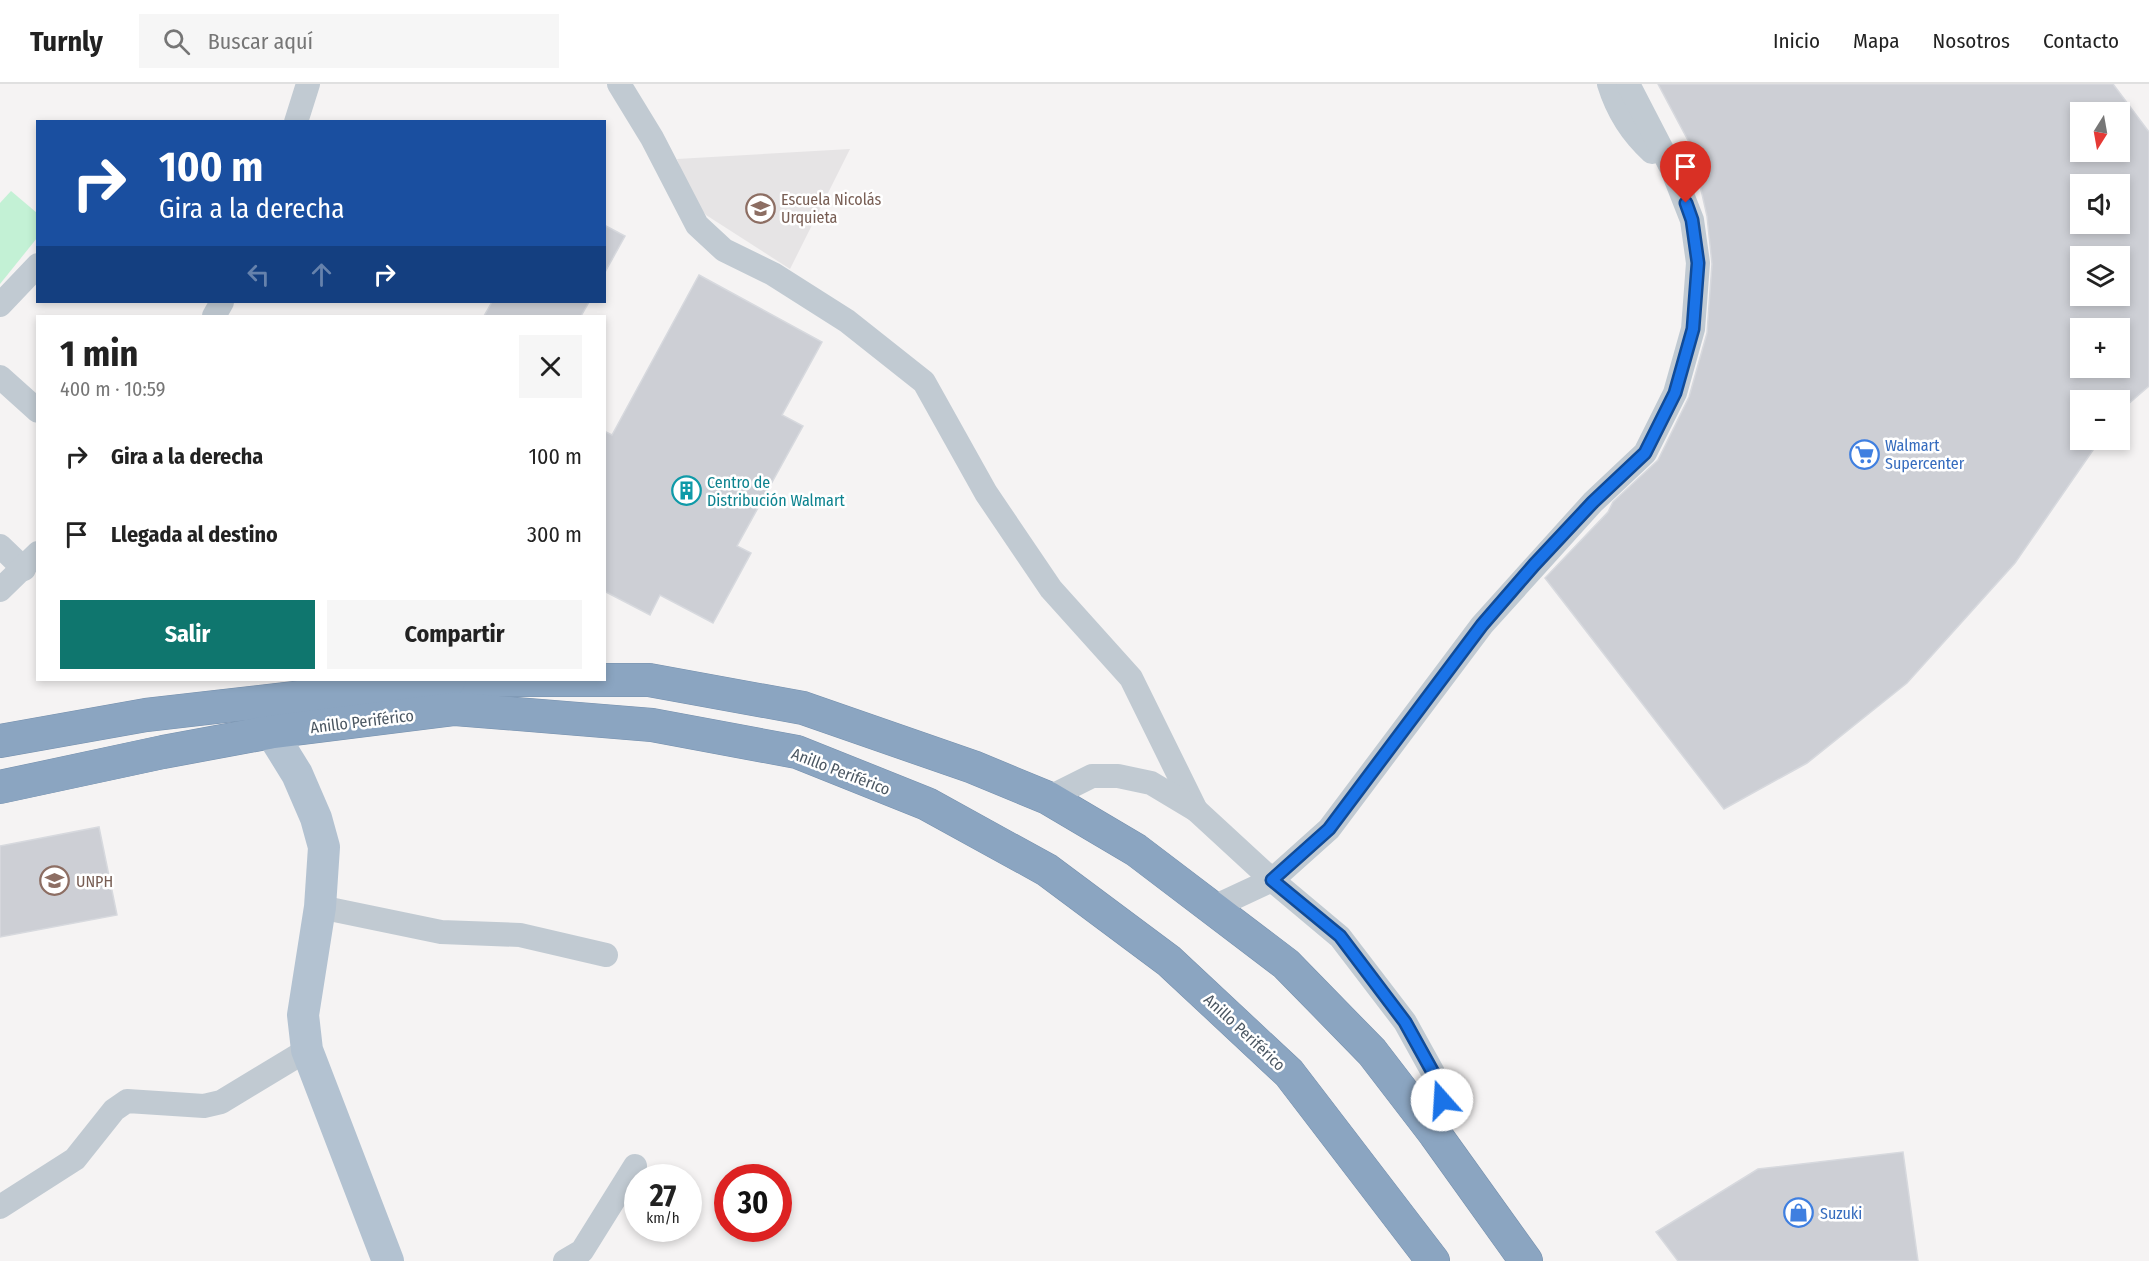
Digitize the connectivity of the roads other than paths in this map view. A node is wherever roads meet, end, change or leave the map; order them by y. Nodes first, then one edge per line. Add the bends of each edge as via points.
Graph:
1 (308, 84) edge
2 (619, 84) edge
3 (1609, 84) edge
4 (1628, 84) edge
5 (297, 120) edge
6 (1672, 169) junction
7 (36, 267) edge
8 (0, 305) edge
9 (0, 377) edge
10 (36, 409) edge
11 (0, 546) edge
12 (31, 561) edge
13 (0, 590) edge
14 (606, 680) edge
15 (440, 681) edge
16 (271, 732) junction
17 (0, 741) edge
18 (0, 787) edge
19 (1048, 798) junction
20 (1196, 810) junction
21 (1272, 880) junction
22 (320, 907) junction
23 (1214, 907) junction
24 (606, 955) dead end
25 (307, 1050) junction
26 (1435, 1134) junction
27 (624, 1184) edge
28 (0, 1207) edge
29 (388, 1261) edge
30 (565, 1261) edge
31 (1433, 1261) edge
32 (1526, 1261) edge

1 - 5 street
2 - 20 street via 697,225 724,250 773,274 847,321 924,382 986,493 1051,589 1131,678
3 - 6 street via 1630,128
4 - 6 street
6 - 21 street via 1692,220 1698,263 1693,329 1675,393 1645,453 1534,565 1482,625 1329,829
7 - 8 street
9 - 10 street
11 - 12 street
12 - 13 street
14 - 19 highway via 649,680 803,708 973,767
15 - 17 highway, Anillo Periférico via 146,715
16 - 18 highway, Anillo Periférico
16 - 22 main road via 297,774 316,818 324,847
16 - 31 highway, Anillo Periférico via 455,709 652,725 797,752 927,804 1047,870 1168,961 1289,1073
19 - 20 street via 1092,776 1118,776 1150,783
19 - 23 highway via 1136,850
20 - 21 street
21 - 23 street
21 - 26 street via 1340,936 1405,1022 1441,1087 1444,1114
22 - 24 street via 441,932 520,935
22 - 25 main road via 303,1015
23 - 26 highway via 1286,964 1364,1044
25 - 28 street via 221,1102 204,1106 127,1101 114,1110 75,1159
25 - 29 main road
26 - 32 highway
27 - 30 street via 582,1251

